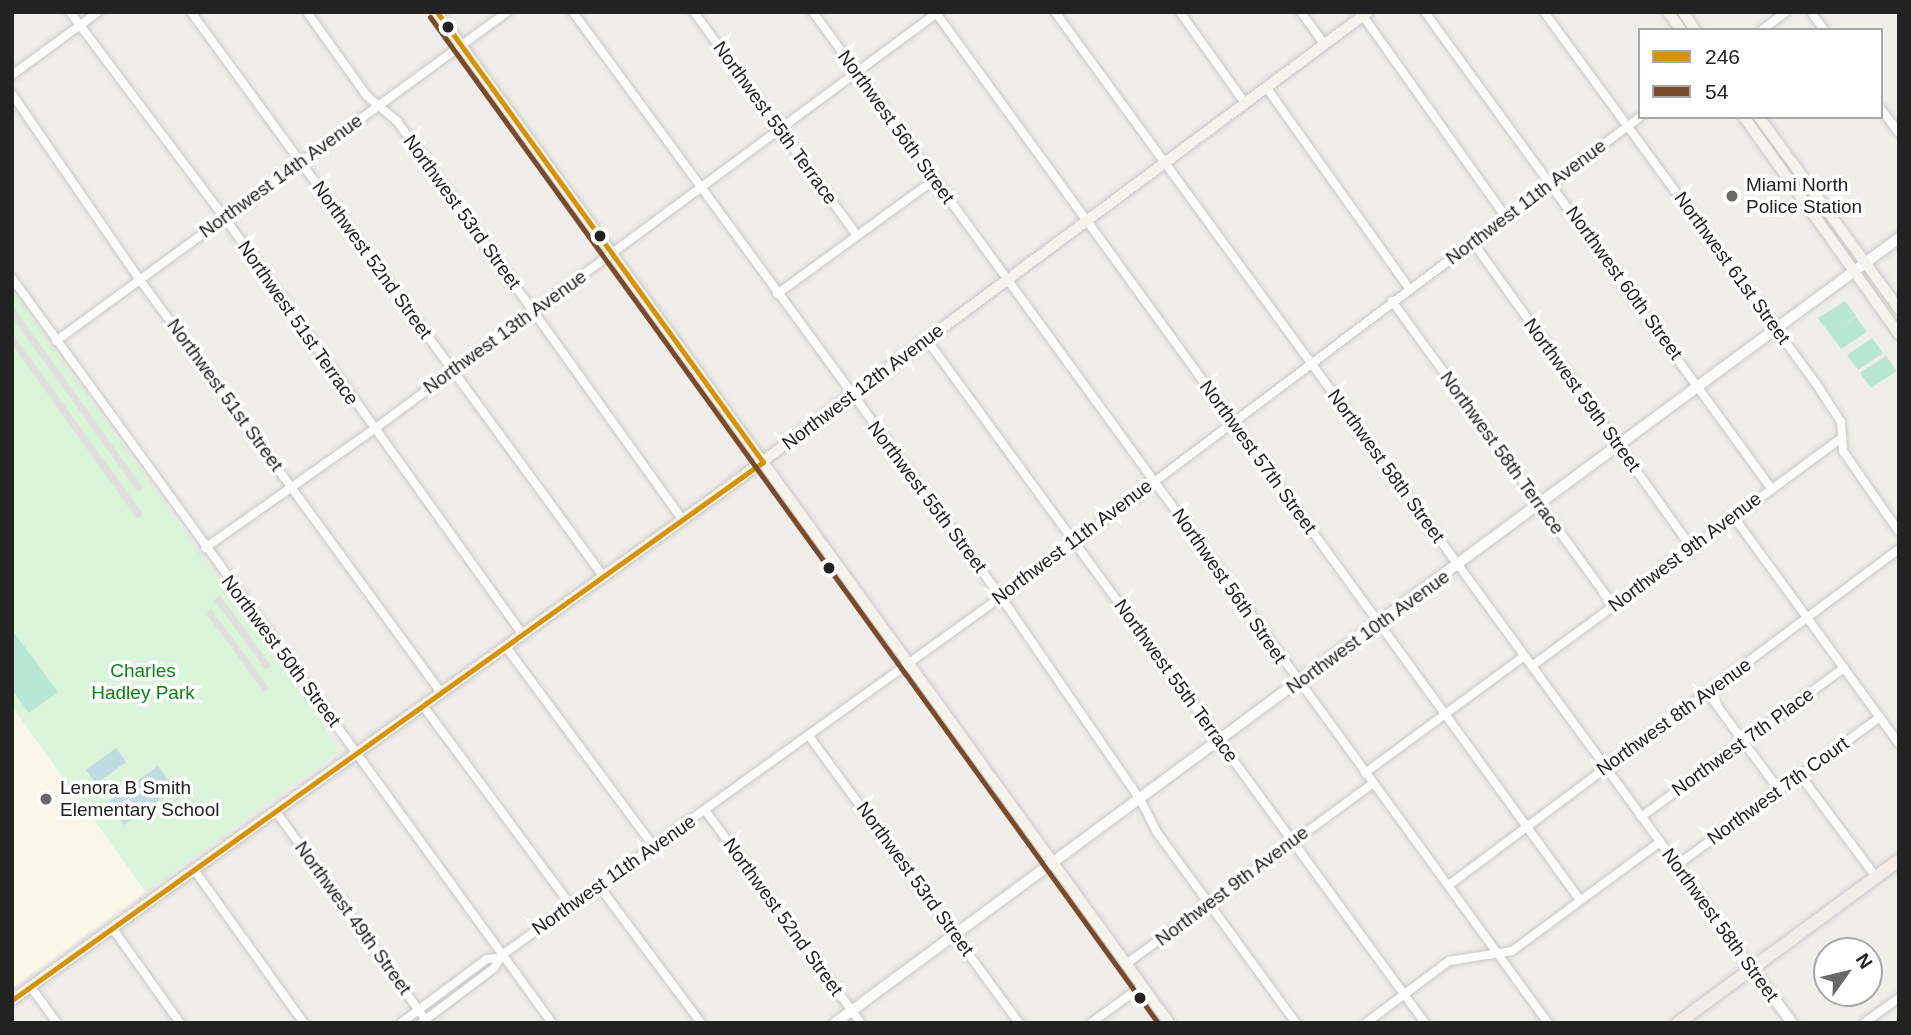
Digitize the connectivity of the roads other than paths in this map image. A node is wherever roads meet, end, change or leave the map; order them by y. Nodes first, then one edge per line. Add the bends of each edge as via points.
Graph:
1 (70, 12) edge
2 (98, 12) edge
3 (191, 12) edge
4 (307, 12) edge
5 (437, 12) edge
6 (507, 12) edge
7 (573, 12) edge
8 (694, 12) edge
9 (813, 12) edge
10 (1055, 12) edge
11 (1180, 12) edge
12 (1301, 12) edge
13 (1425, 12) edge
14 (1544, 12) edge
15 (1668, 12) edge
16 (1683, 12) edge
17 (1786, 12) edge
18 (1811, 12) edge
19 (937, 13) edge
20 (1366, 14) edge
21 (79, 26) junction
22 (1680, 28) edge
23 (1695, 28) edge
24 (1765, 28) edge
25 (1823, 28) edge
26 (1324, 44) junction
27 (462, 47) junction
28 (856, 73) junction
29 (12, 75) edge
30 (1266, 87) junction
31 (12, 94) edge
32 (1245, 103) junction
33 (380, 105) junction
34 (1883, 112) edge
35 (1638, 118) edge
36 (1745, 119) edge
37 (1760, 119) edge
38 (1630, 124) junction
39 (780, 129) junction
40 (1899, 133) edge
41 (300, 162) junction
42 (1165, 162) junction
43 (934, 180) junction
44 (1550, 184) junction
45 (699, 189) junction
46 (224, 217) junction
47 (1506, 217) junction
48 (1087, 221) junction
49 (856, 234) junction
50 (1899, 238) edge
51 (1472, 242) junction
52 (612, 254) junction
53 (1865, 263) junction
54 (1853, 272) junction
55 (12, 278) edge
56 (140, 280) junction
57 (1008, 280) junction
58 (1409, 288) junction
59 (777, 294) junction
60 (1392, 301) junction
61 (1899, 309) edge
62 (533, 311) junction
63 (1776, 329) junction
64 (1899, 334) edge
65 (927, 340) junction
66 (56, 341) junction
67 (1311, 364) junction
68 (452, 368) junction
69 (1699, 385) junction
70 (851, 396) junction
71 (1233, 422) junction
72 (373, 430) junction
73 (1839, 440) junction
74 (1620, 447) junction
75 (763, 462) junction
76 (1153, 480) junction
77 (291, 485) junction
78 (1771, 488) junction
79 (1540, 505) junction
80 (1733, 516) junction
81 (683, 520) junction
82 (1899, 532) edge
83 (1075, 540) junction
84 (205, 548) junction
85 (1692, 548) junction
86 (1899, 549) edge
87 (1460, 566) junction
88 (603, 576) junction
89 (1001, 597) junction
90 (1613, 605) junction
91 (1809, 618) junction
92 (1379, 622) junction
93 (523, 635) junction
94 (506, 647) junction
95 (1524, 656) junction
96 (908, 663) junction
97 (1532, 666) junction
98 (1844, 668) junction
99 (1297, 682) junction
100 (1707, 692) junction
101 (442, 694) junction
102 (424, 707) junction
103 (1444, 713) junction
104 (1880, 717) junction
105 (809, 736) junction
106 (1219, 741) junction
107 (1743, 742) junction
108 (1899, 744) edge
109 (358, 755) junction
110 (1605, 767) junction
111 (1365, 773) junction
112 (1800, 775) junction
113 (1373, 783) junction
114 (1779, 790) junction
115 (1140, 799) junction
116 (705, 810) junction
117 (277, 813) junction
118 (1641, 817) junction
119 (1527, 826) junction
120 (1292, 841) junction
121 (1660, 842) junction
122 (654, 847) junction
123 (1899, 860) edge
124 (1053, 863) junction
125 (1677, 865) junction
126 (195, 872) junction
127 (1875, 877) junction
128 (1448, 885) junction
129 (599, 886) junction
130 (1580, 900) junction
131 (1209, 903) junction
132 (571, 906) junction
133 (113, 929) junction
134 (956, 934) junction
135 (1496, 953) junction
136 (500, 956) junction
137 (1126, 964) junction
138 (1752, 968) junction
139 (1142, 986) junction
140 (31, 987) junction
141 (1405, 995) junction
142 (1899, 998) edge
143 (12, 1000) edge
144 (419, 1010) junction
145 (852, 1010) junction
146 (425, 1022) edge
147 (57, 1023) edge
148 (180, 1023) edge
149 (304, 1023) edge
150 (401, 1023) edge
151 (552, 1023) edge
152 (701, 1023) edge
153 (835, 1023) edge
154 (861, 1023) edge
155 (1019, 1023) edge
156 (1091, 1023) edge
157 (1169, 1023) edge
158 (1296, 1023) edge
159 (1366, 1023) edge
160 (1425, 1023) edge
161 (1548, 1023) edge
162 (1678, 1023) edge
163 (1792, 1023) edge
164 (1864, 1023) edge

1 - 21 street, Northwest 51st Terrace
2 - 21 street
3 - 41 street, Northwest 52nd Street
4 - 33 street, Northwest 53rd Street via 367,96
5 - 27 main road
6 - 27 street, Northwest 14th Avenue
7 - 45 street, Northwest 55th Street
8 - 39 street, Northwest 55th Terrace
9 - 28 street, Northwest 56th Street
10 - 42 street, Northwest 58th Street
11 - 32 street
12 - 26 street
13 - 44 street, Northwest 60th Street
14 - 38 street, Northwest 61st Street
15 - 22 main road
16 - 23 main road
17 - 24 street
18 - 25 street
19 - 28 street, Northwest 13th Avenue
19 - 48 street, Northwest 57th Street
20 - 26 main road, Northwest 12th Avenue
20 - 47 street
21 - 29 street
21 - 46 street, Northwest 51st Terrace
26 - 30 main road, Northwest 12th Avenue
27 - 33 street, Northwest 14th Avenue
27 - 52 main road
28 - 39 street, Northwest 13th Avenue
28 - 43 street, Northwest 56th Street
30 - 32 main road, Northwest 12th Avenue
30 - 58 street
31 - 56 street, Northwest 51st Street
32 - 42 main road, Northwest 12th Avenue
33 - 41 street, Northwest 14th Avenue
33 - 62 street, Northwest 53rd Street via 397,121
34 - 40 street
35 - 38 street, Northwest 11th Avenue
36 - 54 main road
37 - 53 main road
38 - 44 street, Northwest 11th Avenue
38 - 63 street, Northwest 61st Street
39 - 45 street, Northwest 13th Avenue
39 - 49 street, Northwest 55th Terrace
41 - 46 street, Northwest 14th Avenue
41 - 68 street, Northwest 52nd Street
42 - 48 main road, Northwest 12th Avenue
42 - 67 street, Northwest 58th Street
43 - 49 street
43 - 57 street, Northwest 56th Street
44 - 47 street, Northwest 11th Avenue
44 - 69 street, Northwest 60th Street
45 - 52 street, Northwest 13th Avenue
45 - 59 street, Northwest 55th Street
46 - 56 street, Northwest 14th Avenue
46 - 72 street, Northwest 51st Terrace
47 - 51 street, Northwest 11th Avenue
48 - 57 main road, Northwest 12th Avenue
48 - 71 street, Northwest 57th Street
49 - 59 street
50 - 53 street, Northwest 10th Avenue
51 - 58 street, Northwest 11th Avenue
51 - 74 street, Northwest 59th Street
52 - 62 street, Northwest 13th Avenue
52 - 75 main road
53 - 54 street, Northwest 10th Avenue
53 - 61 main road
54 - 63 street, Northwest 10th Avenue
54 - 64 main road
55 - 66 street, Northwest 50th Street
56 - 66 street, Northwest 14th Avenue
56 - 77 street, Northwest 51st Street
57 - 65 main road, Northwest 12th Avenue
57 - 76 street, Northwest 56th Street
58 - 60 street, Northwest 11th Avenue
59 - 70 street, Northwest 55th Street
60 - 67 street, Northwest 11th Avenue
60 - 79 street, Northwest 58th Terrace
62 - 68 street, Northwest 13th Avenue
62 - 81 street, Northwest 53rd Street
63 - 69 street, Northwest 10th Avenue
63 - 73 street, Northwest 61st Street via 1841,422
65 - 70 main road, Northwest 12th Avenue
65 - 83 street, Northwest 55th Terrace
66 - 84 street, Northwest 50th Street
67 - 71 street, Northwest 11th Avenue
67 - 87 street, Northwest 58th Street
68 - 72 street, Northwest 13th Avenue
68 - 88 street, Northwest 52nd Street
69 - 74 street, Northwest 10th Avenue
69 - 78 street, Northwest 60th Street
70 - 75 main road, Northwest 12th Avenue
70 - 89 street, Northwest 55th Street
71 - 76 street, Northwest 11th Avenue
71 - 92 street, Northwest 57th Street
72 - 77 street, Northwest 13th Avenue
72 - 93 street, Northwest 51st Terrace
73 - 78 street, Northwest 9th Avenue
73 - 82 street, Northwest 61st Street
74 - 79 street, Northwest 10th Avenue
74 - 85 street, Northwest 59th Street
75 - 81 main road, Northwest 12th Avenue
75 - 96 main road
76 - 83 street, Northwest 11th Avenue
76 - 99 street, Northwest 56th Street
77 - 84 street, Northwest 13th Avenue
77 - 101 street, Northwest 51st Street
78 - 80 street, Northwest 9th Avenue
79 - 87 street, Northwest 10th Avenue
79 - 90 street, Northwest 58th Terrace
80 - 85 street, Northwest 9th Avenue
80 - 91 street
81 - 88 main road, Northwest 12th Avenue
83 - 89 street, Northwest 11th Avenue
83 - 106 street, Northwest 55th Terrace
84 - 109 street, Northwest 50th Street
85 - 90 street, Northwest 9th Avenue
86 - 91 street, Northwest 8th Avenue
87 - 92 street, Northwest 10th Avenue
87 - 95 street, Northwest 58th Street
88 - 93 main road, Northwest 12th Avenue
89 - 96 street, Northwest 11th Avenue
89 - 115 street, Northwest 55th Street
90 - 97 street, Northwest 9th Avenue
91 - 98 street
91 - 100 street, Northwest 8th Avenue
92 - 99 street, Northwest 10th Avenue
92 - 103 street, Northwest 57th Street
93 - 94 main road, Northwest 12th Avenue
94 - 101 main road, Northwest 12th Avenue
94 - 122 street
95 - 97 street, Northwest 58th Street
95 - 103 street
96 - 105 street, Northwest 11th Avenue
96 - 124 main road
97 - 110 street, Northwest 58th Street
98 - 104 street
98 - 107 street, Northwest 7th Place
99 - 106 street, Northwest 10th Avenue
99 - 111 street, Northwest 56th Street
100 - 107 street
100 - 110 street, Northwest 8th Avenue
101 - 102 main road, Northwest 12th Avenue
102 - 109 main road, Northwest 12th Avenue
102 - 132 street
103 - 111 street
103 - 119 street, Northwest 57th Street
104 - 108 street
104 - 112 street, Northwest 7th Court
105 - 116 street, Northwest 11th Avenue
105 - 134 street, Northwest 53rd Street
106 - 115 street, Northwest 10th Avenue
106 - 120 street, Northwest 55th Terrace
107 - 114 street
107 - 118 street, Northwest 7th Place
109 - 117 main road, Northwest 12th Avenue
109 - 136 street, Northwest 50th Street
110 - 118 street, Northwest 58th Street
110 - 119 street, Northwest 8th Avenue
111 - 113 street, Northwest 56th Street
112 - 114 street, Northwest 7th Court
112 - 127 street
113 - 120 street, Northwest 9th Avenue
113 - 128 street, Northwest 56th Street
114 - 125 street, Northwest 7th Court
115 - 124 street, Northwest 10th Avenue
115 - 131 street, Northwest 55th Street via 1156,831
116 - 122 street, Northwest 11th Avenue
116 - 145 street, Northwest 52nd Street
117 - 126 main road, Northwest 12th Avenue
117 - 144 street, Northwest 49th Street
118 - 121 street, Northwest 58th Street
119 - 128 street, Northwest 8th Avenue
119 - 130 street, Northwest 57th Street
120 - 131 street, Northwest 9th Avenue
120 - 141 street, Northwest 55th Terrace
121 - 125 street, Northwest 58th Street
121 - 130 street
122 - 129 street, Northwest 11th Avenue
123 - 127 main road
124 - 134 street, Northwest 10th Avenue
124 - 137 main road
125 - 138 street, Northwest 58th Street
126 - 133 main road, Northwest 12th Avenue
126 - 149 street
127 - 138 main road
128 - 135 street, Northwest 56th Street
129 - 132 street, Northwest 11th Avenue
129 - 152 street
130 - 135 street via 1512,951
131 - 137 street, Northwest 9th Avenue
131 - 158 street, Northwest 55th Street
132 - 136 street, Northwest 11th Avenue
133 - 140 main road, Northwest 12th Avenue
133 - 148 street
134 - 145 street, Northwest 10th Avenue
134 - 155 street, Northwest 53rd Street
135 - 141 street via 1449,961
135 - 161 street, Northwest 56th Street
136 - 144 street, Northwest 11th Avenue via 487,959
136 - 146 street, Northwest 11th Avenue via 494,968
136 - 151 street, Northwest 50th Street
137 - 139 main road
138 - 162 main road
138 - 163 street, Northwest 58th Street
139 - 156 street
139 - 157 main road
140 - 143 main road, Northwest 12th Avenue
140 - 147 street
141 - 159 street
141 - 160 street, Northwest 55th Terrace
142 - 164 street
144 - 146 street, Northwest 49th Street
144 - 150 street, Northwest 11th Avenue
145 - 153 street, Northwest 10th Avenue
145 - 154 street, Northwest 52nd Street

